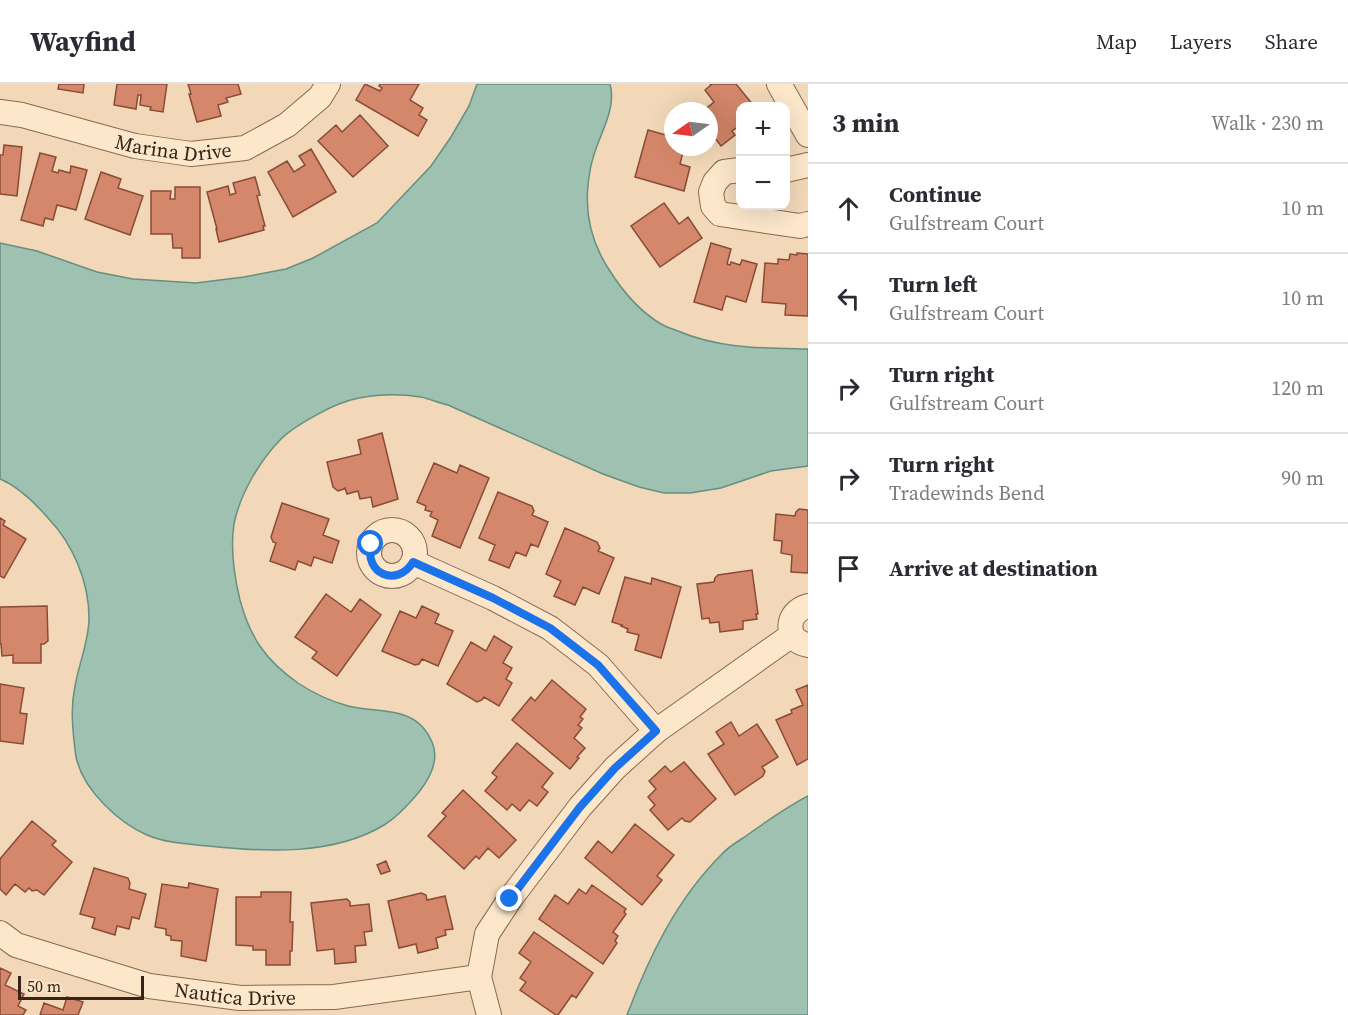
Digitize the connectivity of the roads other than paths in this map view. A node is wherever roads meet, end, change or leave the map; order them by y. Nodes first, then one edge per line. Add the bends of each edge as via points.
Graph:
1 (328, 84) edge
2 (779, 84) edge
3 (0, 112) edge
4 (808, 135) edge
5 (808, 165) edge
6 (790, 169) edge
7 (736, 171) edge
8 (808, 224) edge
9 (413, 562) dead end
10 (808, 606) edge
11 (800, 640) edge
12 (656, 731) junction
13 (0, 933) edge
14 (479, 977) junction
15 (489, 1015) edge

1 - 3 street, Marina Drive via 320,97 287,125 245,148 191,153 135,146
2 - 4 street
5 - 6 street
7 - 8 street via 724,172 714,182 713,206 720,214
9 - 12 street via 550,628 598,665
10 - 11 street via 791,620 790,627
11 - 12 street
12 - 14 street via 580,807 510,899 488,934
13 - 14 street, Nautica Drive via 16,945 149,986 240,998 334,997
14 - 15 street

